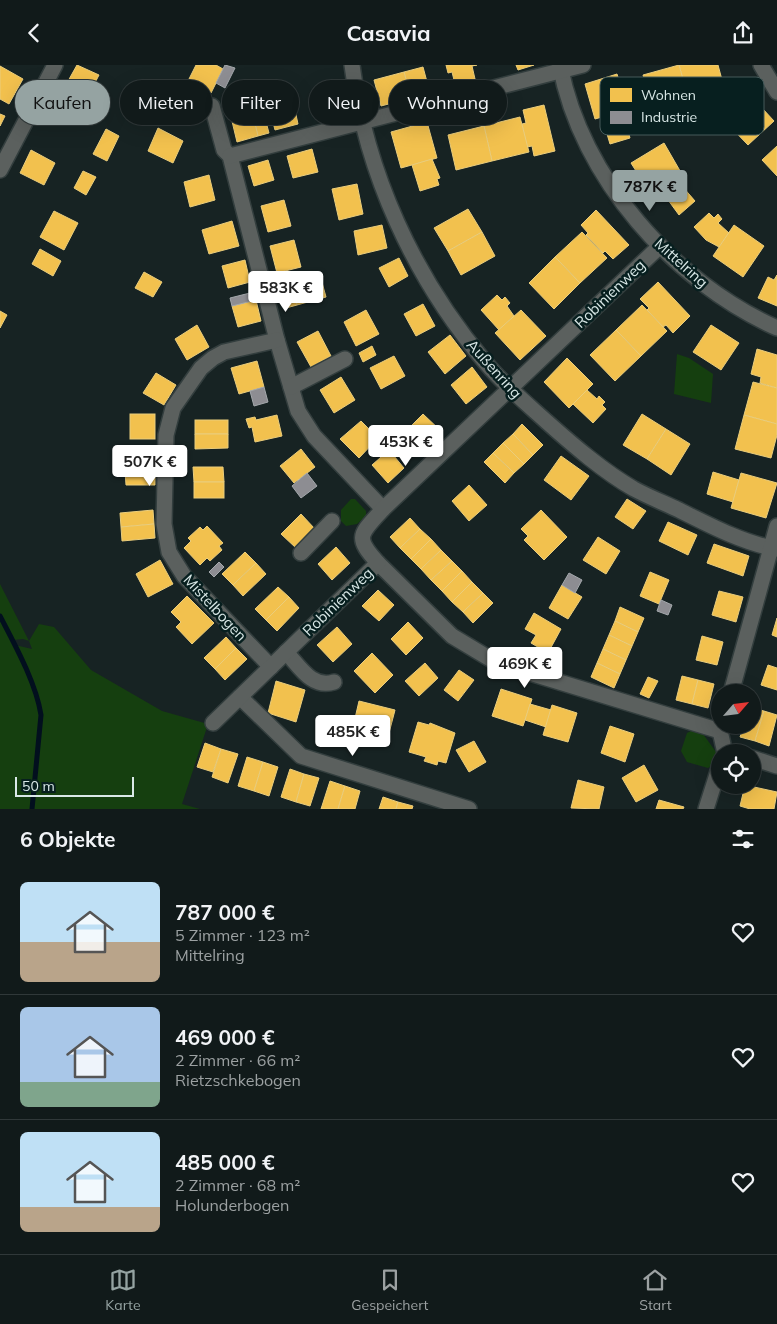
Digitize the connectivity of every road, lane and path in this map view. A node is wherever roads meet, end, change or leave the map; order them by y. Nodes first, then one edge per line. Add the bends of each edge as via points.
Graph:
1 (55, 65) edge
2 (352, 65) edge
3 (583, 65) edge
4 (761, 65) edge
5 (560, 68) edge
6 (355, 80) edge
7 (777, 93) edge
8 (212, 106) dead end
9 (379, 117) edge
10 (350, 125) edge
11 (363, 125) edge
12 (230, 156) junction
13 (0, 170) edge
14 (660, 246) junction
15 (777, 328) edge
16 (277, 340) junction
17 (345, 359) dead end
18 (291, 387) junction
19 (510, 389) junction
20 (383, 509) junction
21 (332, 521) dead end
22 (777, 526) edge
23 (774, 549) edge
24 (301, 553) dead end
25 (378, 563) junction
26 (286, 652) junction
27 (271, 667) junction
28 (334, 682) dead end
29 (734, 684) edge
30 (240, 697) junction
31 (213, 723) dead end
32 (711, 725) edge
33 (761, 761) edge
34 (777, 766) edge
35 (711, 793) edge
36 (470, 809) edge
37 (706, 809) edge

1 - 13 street
2 - 6 street, Außenring
3 - 5 street
4 - 7 street
5 - 9 street
5 - 14 street, Mittelring via 576,117 598,164 619,196
8 - 12 street via 224,150
10 - 12 street
11 - 19 street, Außenring via 375,169 414,257 448,315
12 - 16 street
14 - 15 street, Mittelring via 709,289
14 - 19 street, Robinienweg
16 - 18 street
16 - 27 street, Mistelbogen via 224,352 207,363 183,391 173,408 166,435 164,524 169,552 184,577
17 - 18 street
18 - 20 street via 298,411 314,436
19 - 20 street, Robinienweg
19 - 23 street, Außenring via 564,438 634,489 710,525
20 - 25 street, Robinienweg via 361,539 364,548
21 - 24 street
22 - 23 street
23 - 29 street
25 - 26 street, Robinienweg
25 - 32 street via 452,636 497,663
26 - 27 street, Robinienweg
26 - 28 street via 316,683
27 - 30 street, Robinienweg
30 - 31 street, Robinienweg
30 - 36 street via 301,756
33 - 34 street
35 - 37 street

